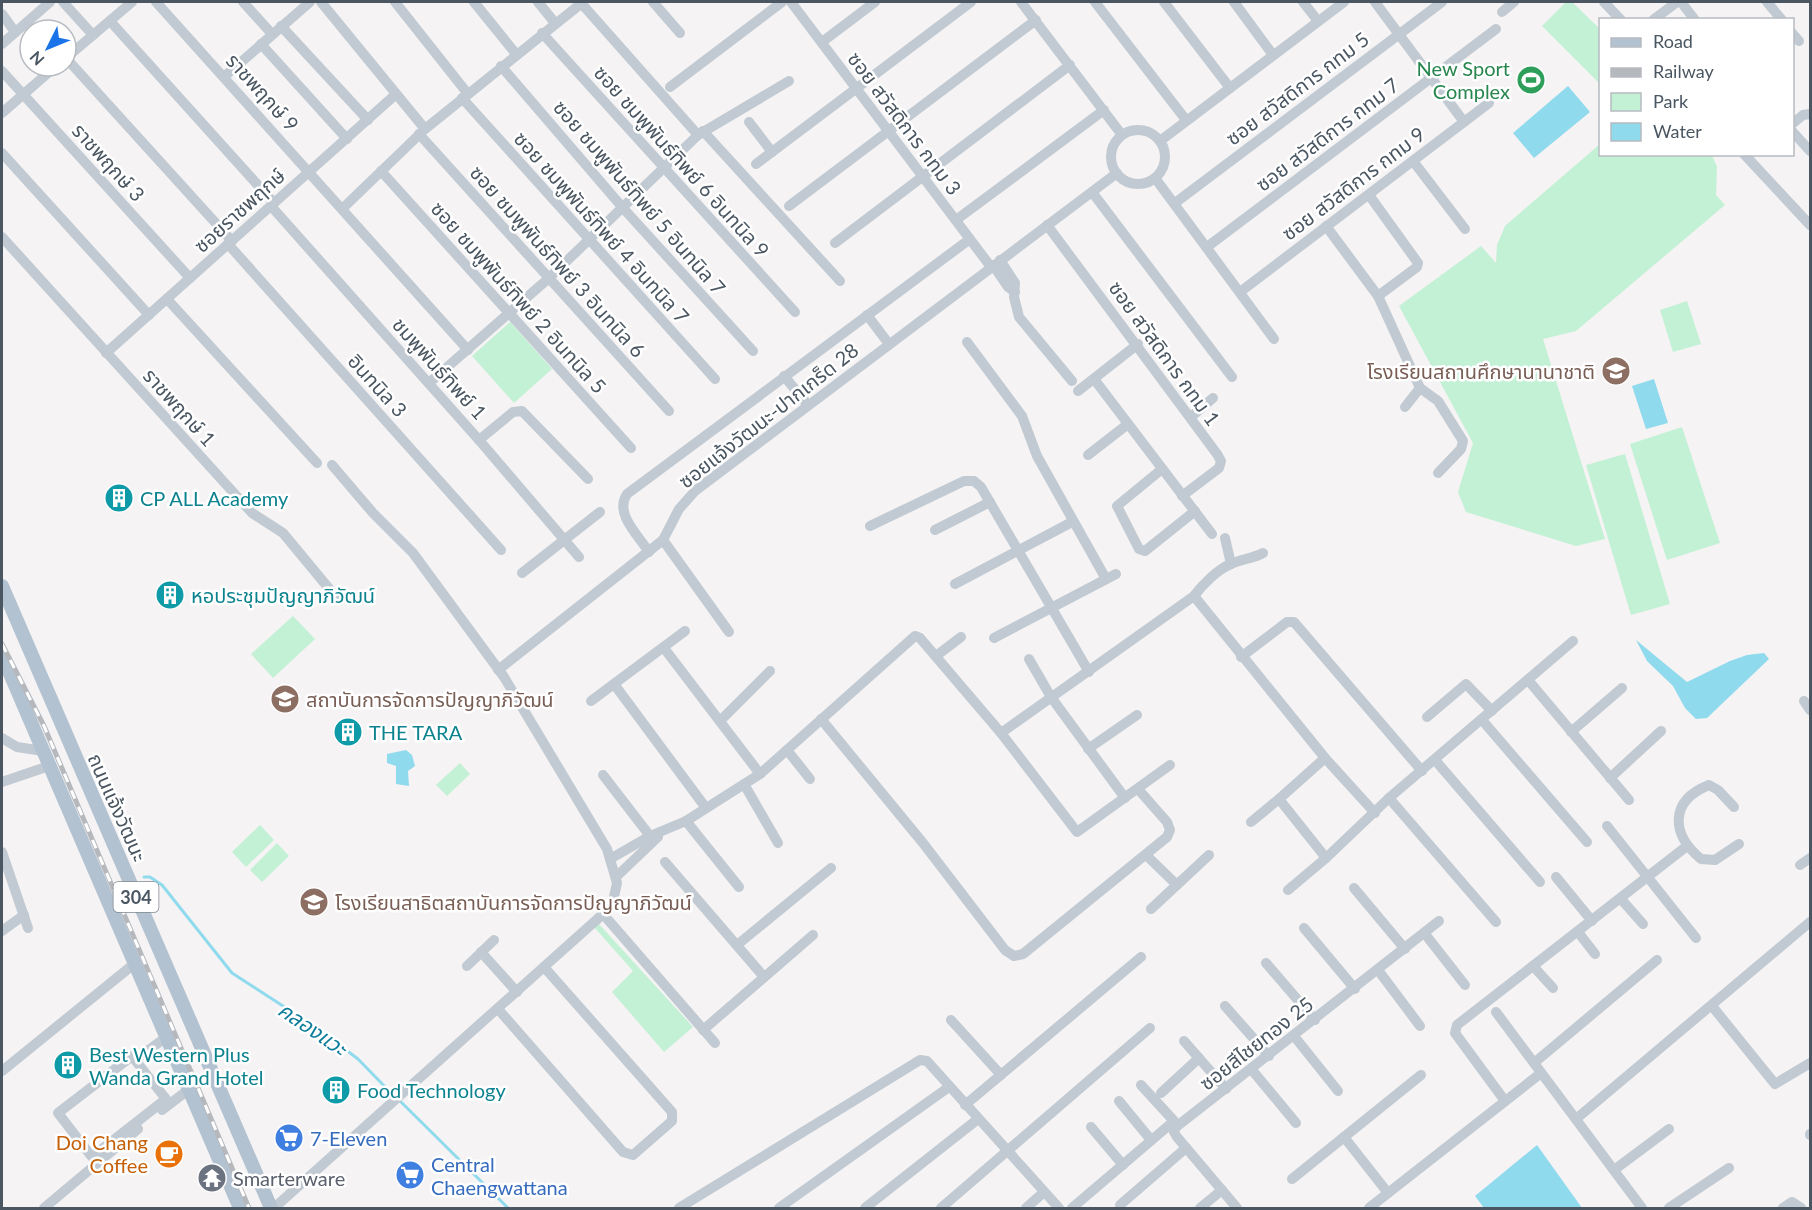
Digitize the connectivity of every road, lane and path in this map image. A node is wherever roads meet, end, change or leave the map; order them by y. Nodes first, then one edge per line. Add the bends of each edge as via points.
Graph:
1 (50, 2) edge
2 (63, 2) edge
3 (132, 2) edge
4 (156, 2) edge
5 (243, 2) edge
6 (310, 2) edge
7 (321, 2) edge
8 (395, 2) edge
9 (474, 2) edge
10 (538, 2) edge
11 (582, 2) edge
12 (782, 2) edge
13 (791, 2) edge
14 (876, 2) edge
15 (971, 2) edge
16 (1021, 2) edge
17 (1095, 2) edge
18 (1164, 2) edge
19 (1234, 2) edge
20 (1303, 2) edge
21 (1344, 2) edge
22 (1375, 2) edge
23 (1442, 2) edge
24 (1514, 2) edge
25 (1604, 2) edge
26 (1767, 2) edge
27 (1674, 3) edge
28 (659, 4) edge
29 (1502, 12) dead end
30 (2, 14) edge
31 (1619, 18) edge
32 (1655, 18) edge
33 (1693, 18) edge
34 (1780, 18) edge
35 (1036, 20) junction
36 (110, 21) junction
37 (1318, 21) junction
38 (555, 23) junction
39 (281, 26) junction
40 (1496, 29) dead end
41 (15, 32) junction
42 (542, 33) junction
43 (680, 33) dead end
44 (1398, 33) junction
45 (272, 34) junction
46 (93, 35) junction
47 (822, 42) junction
48 (2, 44) edge
49 (261, 44) junction
50 (78, 48) edge
51 (516, 54) junction
52 (1273, 55) junction
53 (1070, 65) junction
54 (501, 66) junction
55 (2, 71) edge
56 (78, 72) edge
57 (225, 76) junction
58 (42, 78) edge
59 (1431, 78) junction
60 (789, 81) dead end
61 (670, 87) dead end
62 (855, 87) junction
63 (1230, 88) junction
64 (23, 95) junction
65 (395, 95) junction
66 (465, 96) junction
67 (1489, 103) dead end
68 (1104, 110) junction
69 (2, 113) edge
70 (1810, 114) edge
71 (368, 120) junction
72 (1186, 120) junction
73 (749, 122) dead end
74 (1464, 122) junction
75 (1794, 123) edge
76 (422, 132) junction
77 (889, 132) junction
78 (701, 133) junction
79 (1794, 133) edge
80 (1122, 135) junction
81 (347, 139) junction
82 (1160, 141) junction
83 (1810, 151) edge
84 (771, 152) junction
85 (2, 153) edge
86 (1747, 156) edge
87 (1413, 161) junction
88 (756, 164) dead end
89 (663, 169) junction
90 (310, 171) junction
91 (381, 171) junction
92 (1117, 173) junction
93 (922, 176) junction
94 (1155, 178) junction
95 (1092, 192) junction
96 (1369, 195) junction
97 (1175, 203) junction
98 (273, 205) junction
99 (789, 206) dead end
100 (623, 208) junction
101 (342, 209) junction
102 (956, 220) junction
103 (1047, 225) junction
104 (1810, 225) edge
105 (1326, 226) junction
106 (1465, 230) dead end
107 (2, 237) edge
108 (970, 239) junction
109 (588, 240) junction
110 (230, 243) junction
111 (835, 243) dead end
112 (1207, 247) junction
113 (995, 264) junction
114 (190, 278) junction
115 (549, 278) junction
116 (840, 281) dead end
117 (1240, 292) junction
118 (1378, 296) junction
119 (167, 298) junction
120 (795, 312) dead end
121 (508, 314) junction
122 (149, 315) junction
123 (867, 315) junction
124 (1274, 339) dead end
125 (967, 342) dead end
126 (889, 344) junction
127 (1138, 344) junction
128 (468, 350) junction
129 (753, 351) dead end
130 (106, 352) junction
131 (784, 376) junction
132 (1232, 377) dead end
133 (715, 379) dead end
134 (1094, 379) junction
135 (429, 383) junction
136 (1420, 388) junction
137 (1213, 398) dead end
138 (808, 405) junction
139 (1405, 407) dead end
140 (669, 411) dead end
141 (1191, 417) junction
142 (1128, 424) junction
143 (479, 440) junction
144 (631, 448) dead end
145 (1088, 455) dead end
146 (317, 462) dead end
147 (332, 465) dead end
148 (1162, 469) junction
149 (1438, 473) dead end
150 (588, 479) dead end
151 (1182, 496) junction
152 (990, 502) junction
153 (600, 512) dead end
154 (1195, 512) junction
155 (1072, 522) junction
156 (870, 526) dead end
157 (935, 530) dead end
158 (1212, 534) dead end
159 (1226, 538) dead end
160 (564, 539) junction
161 (663, 540) junction
162 (501, 550) dead end
163 (1018, 551) junction
164 (649, 552) junction
165 (1263, 553) dead end
166 (579, 557) dead end
167 (1231, 564) junction
168 (522, 573) dead end
169 (1116, 574) dead end
170 (1106, 579) junction
171 (955, 584) dead end
172 (2, 586) edge
173 (1194, 596) junction
174 (336, 597) dead end
175 (1050, 606) junction
176 (685, 631) dead end
177 (729, 632) dead end
178 (961, 637) dead end
179 (994, 638) dead end
180 (1573, 641) dead end
181 (663, 648) junction
182 (2, 655) edge
183 (936, 657) junction
184 (1241, 657) junction
185 (1029, 659) dead end
186 (498, 670) junction
187 (770, 671) dead end
188 (1089, 672) junction
189 (1528, 681) junction
190 (614, 684) junction
191 (1622, 688) dead end
192 (1051, 697) junction
193 (591, 701) dead end
194 (1492, 711) junction
195 (1137, 715) dead end
196 (1427, 717) dead end
197 (821, 719) junction
198 (1482, 720) junction
199 (720, 721) junction
200 (1661, 731) dead end
201 (1571, 732) junction
202 (1001, 733) junction
203 (2, 738) edge
204 (1088, 749) junction
205 (787, 750) junction
206 (43, 751) junction
207 (1325, 758) junction
208 (1435, 760) junction
209 (1170, 765) dead end
210 (49, 766) junction
211 (1422, 771) junction
212 (760, 774) junction
213 (603, 775) dead end
214 (1610, 778) junction
215 (810, 779) dead end
216 (2, 782) edge
217 (744, 784) junction
218 (1138, 789) junction
219 (1125, 798) junction
220 (1389, 798) junction
221 (1279, 799) junction
222 (1629, 800) dead end
223 (1734, 807) dead end
224 (706, 808) junction
225 (1375, 813) junction
226 (686, 821) junction
227 (1251, 822) dead end
228 (1607, 826) dead end
229 (655, 835) junction
230 (1587, 842) dead end
231 (778, 843) dead end
232 (1739, 844) dead end
233 (1687, 846) junction
234 (2, 852) edge
235 (1146, 855) junction
236 (1209, 855) dead end
237 (1326, 858) junction
238 (1810, 858) edge
239 (610, 859) junction
240 (665, 862) dead end
241 (1800, 866) dead end
242 (831, 868) dead end
243 (615, 877) junction
244 (1556, 877) dead end
245 (1648, 878) junction
246 (1540, 882) dead end
247 (1177, 885) junction
248 (739, 887) dead end
249 (1354, 888) dead end
250 (1288, 890) dead end
251 (1621, 898) junction
252 (1151, 909) dead end
253 (603, 914) junction
254 (24, 915) junction
255 (1440, 921) dead end
256 (1592, 921) junction
257 (1496, 922) dead end
258 (1810, 922) edge
259 (1643, 924) dead end
260 (28, 928) dead end
261 (1304, 928) dead end
262 (2, 931) edge
263 (1578, 932) junction
264 (1425, 934) junction
265 (813, 935) dead end
266 (1696, 938) dead end
267 (494, 940) dead end
268 (737, 945) junction
269 (1406, 949) junction
270 (481, 952) junction
271 (1595, 954) dead end
272 (1141, 957) dead end
273 (1657, 960) dead end
274 (1266, 963) dead end
275 (134, 964) junction
276 (467, 966) dead end
277 (1533, 966) junction
278 (544, 967) junction
279 (1378, 970) junction
280 (764, 977) junction
281 (1465, 984) dead end
282 (1355, 988) junction
283 (1553, 988) dead end
284 (517, 992) junction
285 (1225, 1006) dead end
286 (1712, 1006) junction
287 (498, 1009) junction
288 (1496, 1012) dead end
289 (951, 1020) dead end
290 (1315, 1020) junction
291 (1420, 1026) dead end
292 (1150, 1028) dead end
293 (703, 1030) junction
294 (1294, 1036) junction
295 (165, 1038) junction
296 (1184, 1041) dead end
297 (715, 1043) dead end
298 (1269, 1056) junction
299 (1199, 1058) junction
300 (135, 1060) junction
301 (1810, 1063) edge
302 (1537, 1068) junction
303 (1252, 1070) junction
304 (2, 1071) edge
305 (1001, 1075) junction
306 (1421, 1075) dead end
307 (1141, 1085) dead end
308 (949, 1087) junction
309 (1227, 1089) junction
310 (188, 1090) junction
311 (1338, 1090) dead end
312 (1161, 1093) dead end
313 (1119, 1101) dead end
314 (1505, 1101) junction
315 (965, 1105) junction
316 (978, 1119) junction
317 (1576, 1119) junction
318 (1296, 1123) dead end
319 (1091, 1127) dead end
320 (1669, 1129) dead end
321 (1344, 1137) junction
322 (1151, 1140) junction
323 (1186, 1148) junction
324 (1007, 1151) junction
325 (1123, 1165) junction
326 (1729, 1168) dead end
327 (1614, 1170) junction
328 (1292, 1179) dead end
329 (1222, 1190) junction
330 (1044, 1192) junction
331 (1388, 1193) junction
332 (1120, 1204) dead end
333 (44, 1209) edge
334 (240, 1209) edge
335 (272, 1209) edge
336 (679, 1209) edge
337 (779, 1209) edge
338 (865, 1209) edge
339 (941, 1209) edge
340 (1026, 1209) edge
341 (1059, 1209) edge
342 (1072, 1209) edge
343 (1200, 1209) edge
344 (1237, 1209) edge
345 (1369, 1209) edge
346 (1642, 1209) edge
347 (1669, 1209) edge
348 (1783, 1209) edge
349 (1801, 1209) edge

1 - 41 street
2 - 46 street
3 - 36 street
4 - 57 street, ราชพฤกษ์ 9
5 - 45 street
6 - 39 street
7 - 65 street, ซอย ชมพูพันธ์ทิพย์ 3 อินทนิล 6
8 - 66 street, ซอย ชมพูพันธ์ทิพย์ 4 อินทนิล 7
9 - 51 street
10 - 38 street
11 - 38 street
11 - 78 street
12 - 61 street
13 - 47 street, ซอย สวัสดิการ กทม 3
14 - 47 street
15 - 62 street
16 - 35 street
17 - 72 street
18 - 63 street
19 - 52 street
20 - 37 street
21 - 37 street
22 - 44 street
23 - 44 street, ซอย สวัสดิการ กทม 5
24 - 29 street
25 - 31 street
26 - 34 street
27 - 32 street
27 - 33 street
28 - 43 street
30 - 41 street
35 - 53 street
35 - 77 street
36 - 46 street
36 - 98 street, ชมพูพันธ์ทิพย์ 1
37 - 52 street
38 - 42 street
39 - 45 street
39 - 71 street
40 - 59 street, ซอย สวัสดิการ กทม 7
41 - 48 street
42 - 51 street
42 - 89 street, ซอย ชมพูพันธ์ทิพย์ 6 อินทนิล 9
44 - 59 street
44 - 97 street, ซอย สวัสดิการ กทม 5
45 - 49 street
46 - 50 street
47 - 62 street, ซอย สวัสดิการ กทม 3
49 - 57 street
49 - 81 street
51 - 54 street
52 - 63 street
53 - 68 street
53 - 93 street
54 - 66 street
54 - 100 street, ซอย ชมพูพันธ์ทิพย์ 5 อินทนิล 7
55 - 64 street, ราชพฤกษ์ 3
56 - 110 street, อินทนิล 3
57 - 90 street, ราชพฤกษ์ 9
58 - 64 street
59 - 74 street
59 - 112 street, ซอย สวัสดิการ กทม 7
60 - 78 street
62 - 77 street, ซอย สวัสดิการ กทม 3
62 - 84 street
63 - 72 street
64 - 69 street
64 - 114 street, ราชพฤกษ์ 3
65 - 71 street, ซอยราชพฤกษ์
65 - 76 street, ซอย ชมพูพันธ์ทิพย์ 3 อินทนิล 6
66 - 76 street
66 - 109 street, ซอย ชมพูพันธ์ทิพย์ 4 อินทนิล 7
67 - 74 street, ซอย สวัสดิการ กทม 9
68 - 80 street
68 - 102 street
70 - 75 street
71 - 81 street, ซอยราชพฤกษ์
72 - 82 street
73 - 84 street
74 - 87 street, ซอย สวัสดิการ กทม 9
76 - 91 street
76 - 115 street, ซอย ชมพูพันธ์ทิพย์ 3 อินทนิล 6
77 - 93 street, ซอย สวัสดิการ กทม 3
77 - 99 street
78 - 89 street
78 - 116 street
79 - 83 street
80 - 82 street via 1142,130
80 - 92 street via 1112,153
81 - 90 street, ซอยราชพฤกษ์
82 - 94 street via 1165,160
84 - 88 street
85 - 122 street
86 - 104 street
87 - 96 street, ซอย สวัสดิการ กทม 9
87 - 106 street
89 - 100 street
89 - 120 street, ซอย ชมพูพันธ์ทิพย์ 6 อินทนิล 9
90 - 98 street, ซอยราชพฤกษ์
90 - 101 street, ราชพฤกษ์ 9
91 - 101 street
91 - 121 street, ซอย ชมพูพันธ์ทิพย์ 2 อินทนิล 5
92 - 94 street via 1135,183
92 - 95 street, ซอยแจ้งวัฒนะ-ปากเกร็ด 28
93 - 102 street, ซอย สวัสดิการ กทม 3
93 - 111 street
94 - 97 street
95 - 103 street, ซอยแจ้งวัฒนะ-ปากเกร็ด 28
95 - 132 street
96 - 105 street, ซอย สวัสดิการ กทม 9
96 - 118 street via 1418,262 1417,267
97 - 112 street
98 - 110 street, ซอยราชพฤกษ์
98 - 135 street, ชมพูพันธ์ทิพย์ 1
100 - 109 street
100 - 129 street, ซอย ชมพูพันธ์ทิพย์ 5 อินทนิล 7
101 - 128 street, ราชพฤกษ์ 9
102 - 108 street, ซอย สวัสดิการ กทม 3
103 - 113 street, ซอยแจ้งวัฒนะ-ปากเกร็ด 28
103 - 127 street, ซอย สวัสดิการ กทม 1
105 - 117 street, ซอย สวัสดิการ กทม 9
105 - 118 street
107 - 130 street, ราชพฤกษ์ 1
108 - 113 street, ซอย สวัสดิการ กทม 3
108 - 123 street
109 - 115 street
109 - 133 street, ซอย ชมพูพันธ์ทิพย์ 4 อินทนิล 7
110 - 114 street, ซอยราชพฤกษ์
110 - 162 street, อินทนิล 3
112 - 117 street
113 - 126 street, ซอยแจ้งวัฒนะ-ปากเกร็ด 28
113 - 134 street, ซอย สวัสดิการ กทม 3 via 1015,283 1019,317 1075,386
114 - 119 street, ซอยราชพฤกษ์
115 - 121 street
115 - 140 street, ซอย ชมพูพันธ์ทิพย์ 3 อินทนิล 6
117 - 124 street
118 - 136 street
119 - 122 street, ซอยราชพฤกษ์
119 - 146 street
121 - 128 street
121 - 144 street, ซอย ชมพูพันธ์ทิพย์ 2 อินทนิล 5
122 - 130 street, ซอยราชพฤกษ์
123 - 126 street
123 - 131 street
125 - 155 street via 1022,416 1033,449
126 - 138 street, ซอยแจ้งวัฒนะ-ปากเกร็ด 28
127 - 134 street
127 - 141 street, ซอย สวัสดิการ กทม 1
128 - 135 street
130 - 174 street, ราชพฤกษ์ 1 via 252,513 284,533
131 - 138 street
131 - 164 street via 627,494 621,510
134 - 142 street
135 - 143 street, ชมพูพันธ์ทิพย์ 1
136 - 139 street
136 - 149 street via 1438,401 1463,441 1461,449
137 - 141 street
138 - 161 street, ซอยแจ้งวัฒนะ-ปากเกร็ด 28 via 695,491
141 - 151 street, ซอย สวัสดิการ กทม 1 via 1221,461 1219,468
142 - 145 street
142 - 148 street
143 - 150 street via 513,412 522,411
143 - 160 street, ชมพูพันธ์ทิพย์ 1
147 - 186 street via 413,553
148 - 151 street
148 - 154 street via 1117,506 1139,549 1145,550
151 - 154 street
152 - 156 street via 981,488 968,480
152 - 157 street
152 - 163 street
153 - 160 street
154 - 158 street
155 - 163 street
155 - 170 street
159 - 167 street
160 - 166 street, ชมพูพันธ์ทิพย์ 1
160 - 168 street
161 - 164 street, ซอยแจ้งวัฒนะ-ปากเกร็ด 28
161 - 177 street
163 - 171 street
163 - 175 street
164 - 186 street, ซอยแจ้งวัฒนะ-ปากเกร็ด 28
165 - 167 street
167 - 173 street
169 - 170 street
170 - 175 street
172 - 335 main road, ถนนแจ้งวัฒนะ / 304
173 - 184 street
173 - 188 street
175 - 179 street
175 - 188 street
176 - 181 street
178 - 183 street
180 - 189 street
181 - 190 street
181 - 199 street
182 - 206 main road, 304
183 - 197 street via 920,638 910,638
183 - 202 street
184 - 207 street
184 - 211 street via 1287,622 1294,622
185 - 192 street
186 - 239 street
187 - 199 street
188 - 192 street
189 - 194 street
189 - 201 street
190 - 193 street
190 - 224 street
191 - 201 street
192 - 202 street
192 - 204 street
194 - 196 street via 1466,684
194 - 198 street
195 - 204 street
197 - 205 street
197 - 235 street via 1005,950 1014,956 1023,954
198 - 208 street
198 - 230 street
199 - 212 street
200 - 214 street
201 - 214 street
202 - 219 street via 1077,832
203 - 206 street via 17,747
204 - 219 street
205 - 212 street
205 - 215 street
206 - 210 main road, 304
207 - 221 street
207 - 225 street
208 - 211 street
208 - 246 street
209 - 218 street
210 - 216 street
210 - 275 main road, 304
211 - 220 street
212 - 217 street
213 - 229 street
214 - 222 street
217 - 224 street
217 - 231 street
218 - 219 street
218 - 235 street via 1170,830
220 - 225 street
220 - 257 street
221 - 227 street
221 - 237 street
223 - 233 street via 1713,786 1688,795 1679,817
224 - 226 street
225 - 237 street
226 - 229 street
226 - 248 street
228 - 245 street
229 - 239 street
229 - 243 street
232 - 233 street via 1723,856 1707,861
233 - 245 street
234 - 254 street
235 - 247 street
236 - 247 street
237 - 250 street
238 - 241 street
239 - 243 street
240 - 268 street
242 - 268 street
243 - 253 street via 617,892 612,906
244 - 256 street
245 - 251 street
245 - 266 street
247 - 252 street
249 - 269 street
251 - 256 street
251 - 259 street
253 - 278 street
253 - 293 street
254 - 260 street
254 - 262 street
255 - 264 street, ซอยสีไชยทอง 25
256 - 263 street
258 - 286 street
261 - 282 street
263 - 271 street
263 - 277 street
264 - 269 street, ซอยสีไชยทอง 25
264 - 281 street
265 - 280 street
267 - 270 street
268 - 280 street
269 - 279 street, ซอยสีไชยทอง 25
270 - 276 street
270 - 284 street
272 - 305 street
273 - 302 street
274 - 290 street
275 - 295 main road, 304
275 - 304 street
277 - 283 street
277 - 314 street via 1455,1029
278 - 284 street
278 - 287 street via 672,1112 672,1120 633,1155 623,1152
279 - 282 street, ซอยสีไชยทอง 25
279 - 291 street
280 - 293 street
282 - 290 street, ซอยสีไชยทอง 25
284 - 287 street
285 - 298 street
286 - 301 street via 1774,1084
286 - 317 street
287 - 335 street
288 - 302 street
289 - 305 street
290 - 294 street, ซอยสีไชยทอง 25
292 - 324 street
293 - 297 street
294 - 298 street, ซอยสีไชยทอง 25
294 - 311 street
295 - 300 street
295 - 310 main road, 304
296 - 299 street
298 - 303 street, ซอยสีไชยทอง 25
299 - 309 street
299 - 312 street
300 - 300 street via 166,1099 92,1157 58,1113 132,1056
302 - 314 street
302 - 317 street
303 - 309 street, ซอยสีไชยทอง 25
303 - 318 street
305 - 315 street
306 - 321 street
307 - 322 street via 1174,1121
308 - 315 street
308 - 336 street via 927,1061 915,1061
308 - 337 street
309 - 323 street, ซอยสีไชยทอง 25 via 1176,1127 1174,1132
310 - 333 street
310 - 334 main road, 304
313 - 322 street
314 - 331 street
315 - 316 street
316 - 324 street
316 - 338 street
317 - 327 street
319 - 325 street
320 - 327 street
321 - 328 street
321 - 331 street
322 - 325 street
323 - 329 street, ซอยสีไชยทอง 25
323 - 332 street
324 - 330 street
324 - 339 street
325 - 342 street
326 - 347 street
327 - 346 street
329 - 343 street
329 - 344 street, ซอยสีไชยทอง 25
330 - 340 street
330 - 341 street
331 - 345 street
348 - 349 street via 1792,1202

